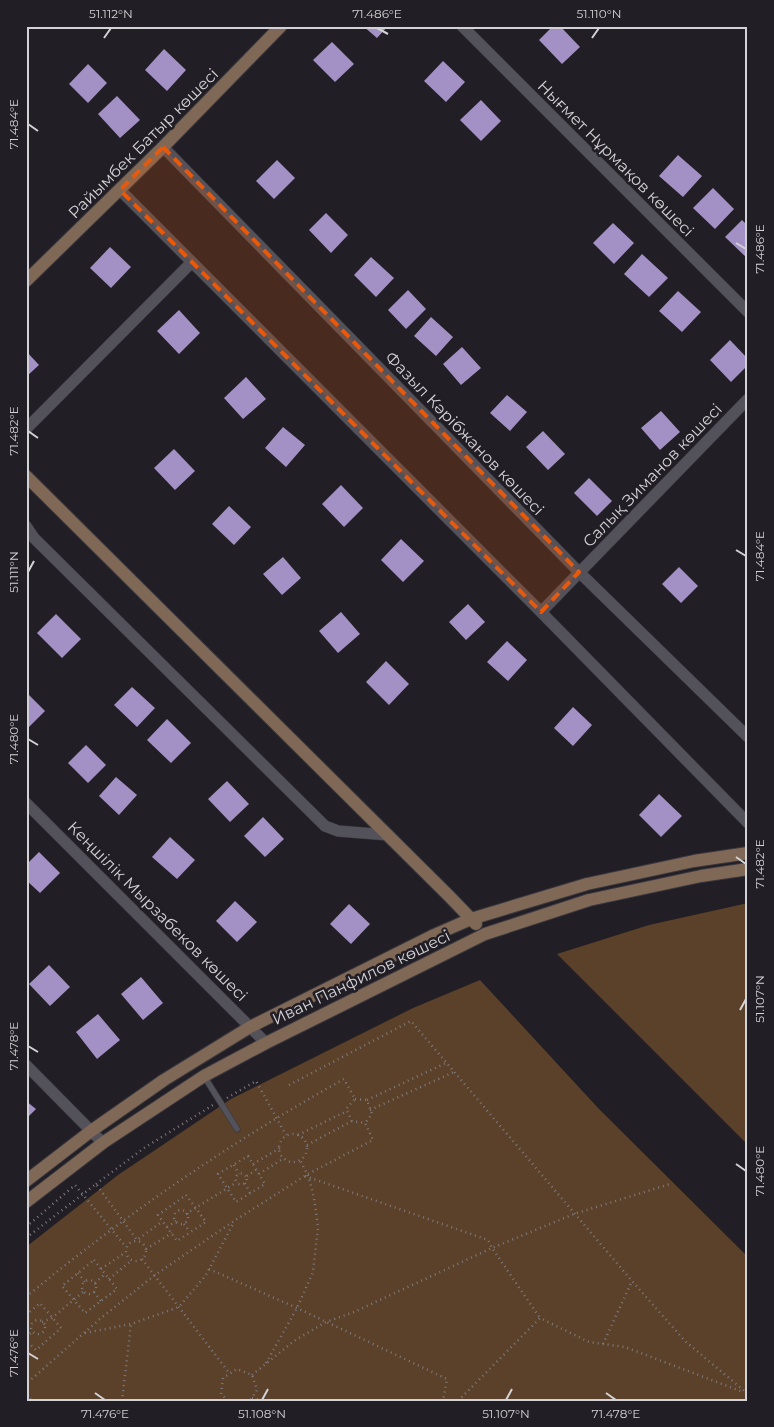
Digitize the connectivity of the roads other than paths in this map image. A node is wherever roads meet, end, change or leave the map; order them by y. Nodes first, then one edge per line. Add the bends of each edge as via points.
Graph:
1 (281, 26) edge
2 (462, 26) edge
3 (163, 147) junction
4 (120, 190) junction
5 (192, 262) junction
6 (26, 281) edge
7 (748, 312) edge
8 (748, 399) edge
9 (26, 429) edge
10 (26, 476) edge
11 (26, 526) edge
12 (579, 572) junction
13 (541, 612) junction
14 (748, 737) edge
15 (26, 803) edge
16 (748, 823) edge
17 (388, 835) junction
18 (748, 853) edge
19 (748, 869) edge
20 (471, 920) junction
21 (485, 934) junction
22 (250, 1027) junction
23 (266, 1043) junction
24 (26, 1065) edge
25 (204, 1076) junction
26 (236, 1128) dead end
27 (91, 1131) junction
28 (103, 1143) junction
29 (26, 1181) edge
30 (26, 1202) edge

1 - 3 street, Райымбек Батыр көшесі
2 - 7 street, Нығмет Нұрмақов көшесі
3 - 4 street, Райымбек Батыр көшесі
3 - 12 street, Фазыл Кәрібжанов көшесі
4 - 5 street
4 - 6 street, Райымбек Батыр көшесі
5 - 9 street
5 - 13 street
8 - 12 street, Салық Зиманов көшесі
10 - 17 street
11 - 17 street via 34,538 325,826 338,831
12 - 13 street, Салық Зиманов көшесі
12 - 14 street, Фазыл Кәрібжанов көшесі
13 - 16 street
15 - 22 street, Кеңшілік Мырзабеков көшесі
17 - 20 street
18 - 20 street, Иван Панфилов көшесі via 587,884
19 - 21 street, Иван Панфилов көшесі via 589,900
20 - 21 street
20 - 22 street, Иван Панфилов көшесі via 432,936
21 - 23 street, Иван Панфилов көшесі
22 - 23 street, Кеңшілік Мырзабеков көшесі
22 - 27 street, Иван Панфилов көшесі via 164,1080
23 - 25 street, Иван Панфилов көшесі
24 - 27 street
25 - 26 lane
25 - 28 street, Иван Панфилов көшесі
27 - 28 street
27 - 29 street, Иван Панфилов көшесі
28 - 30 street, Иван Панфилов көшесі

